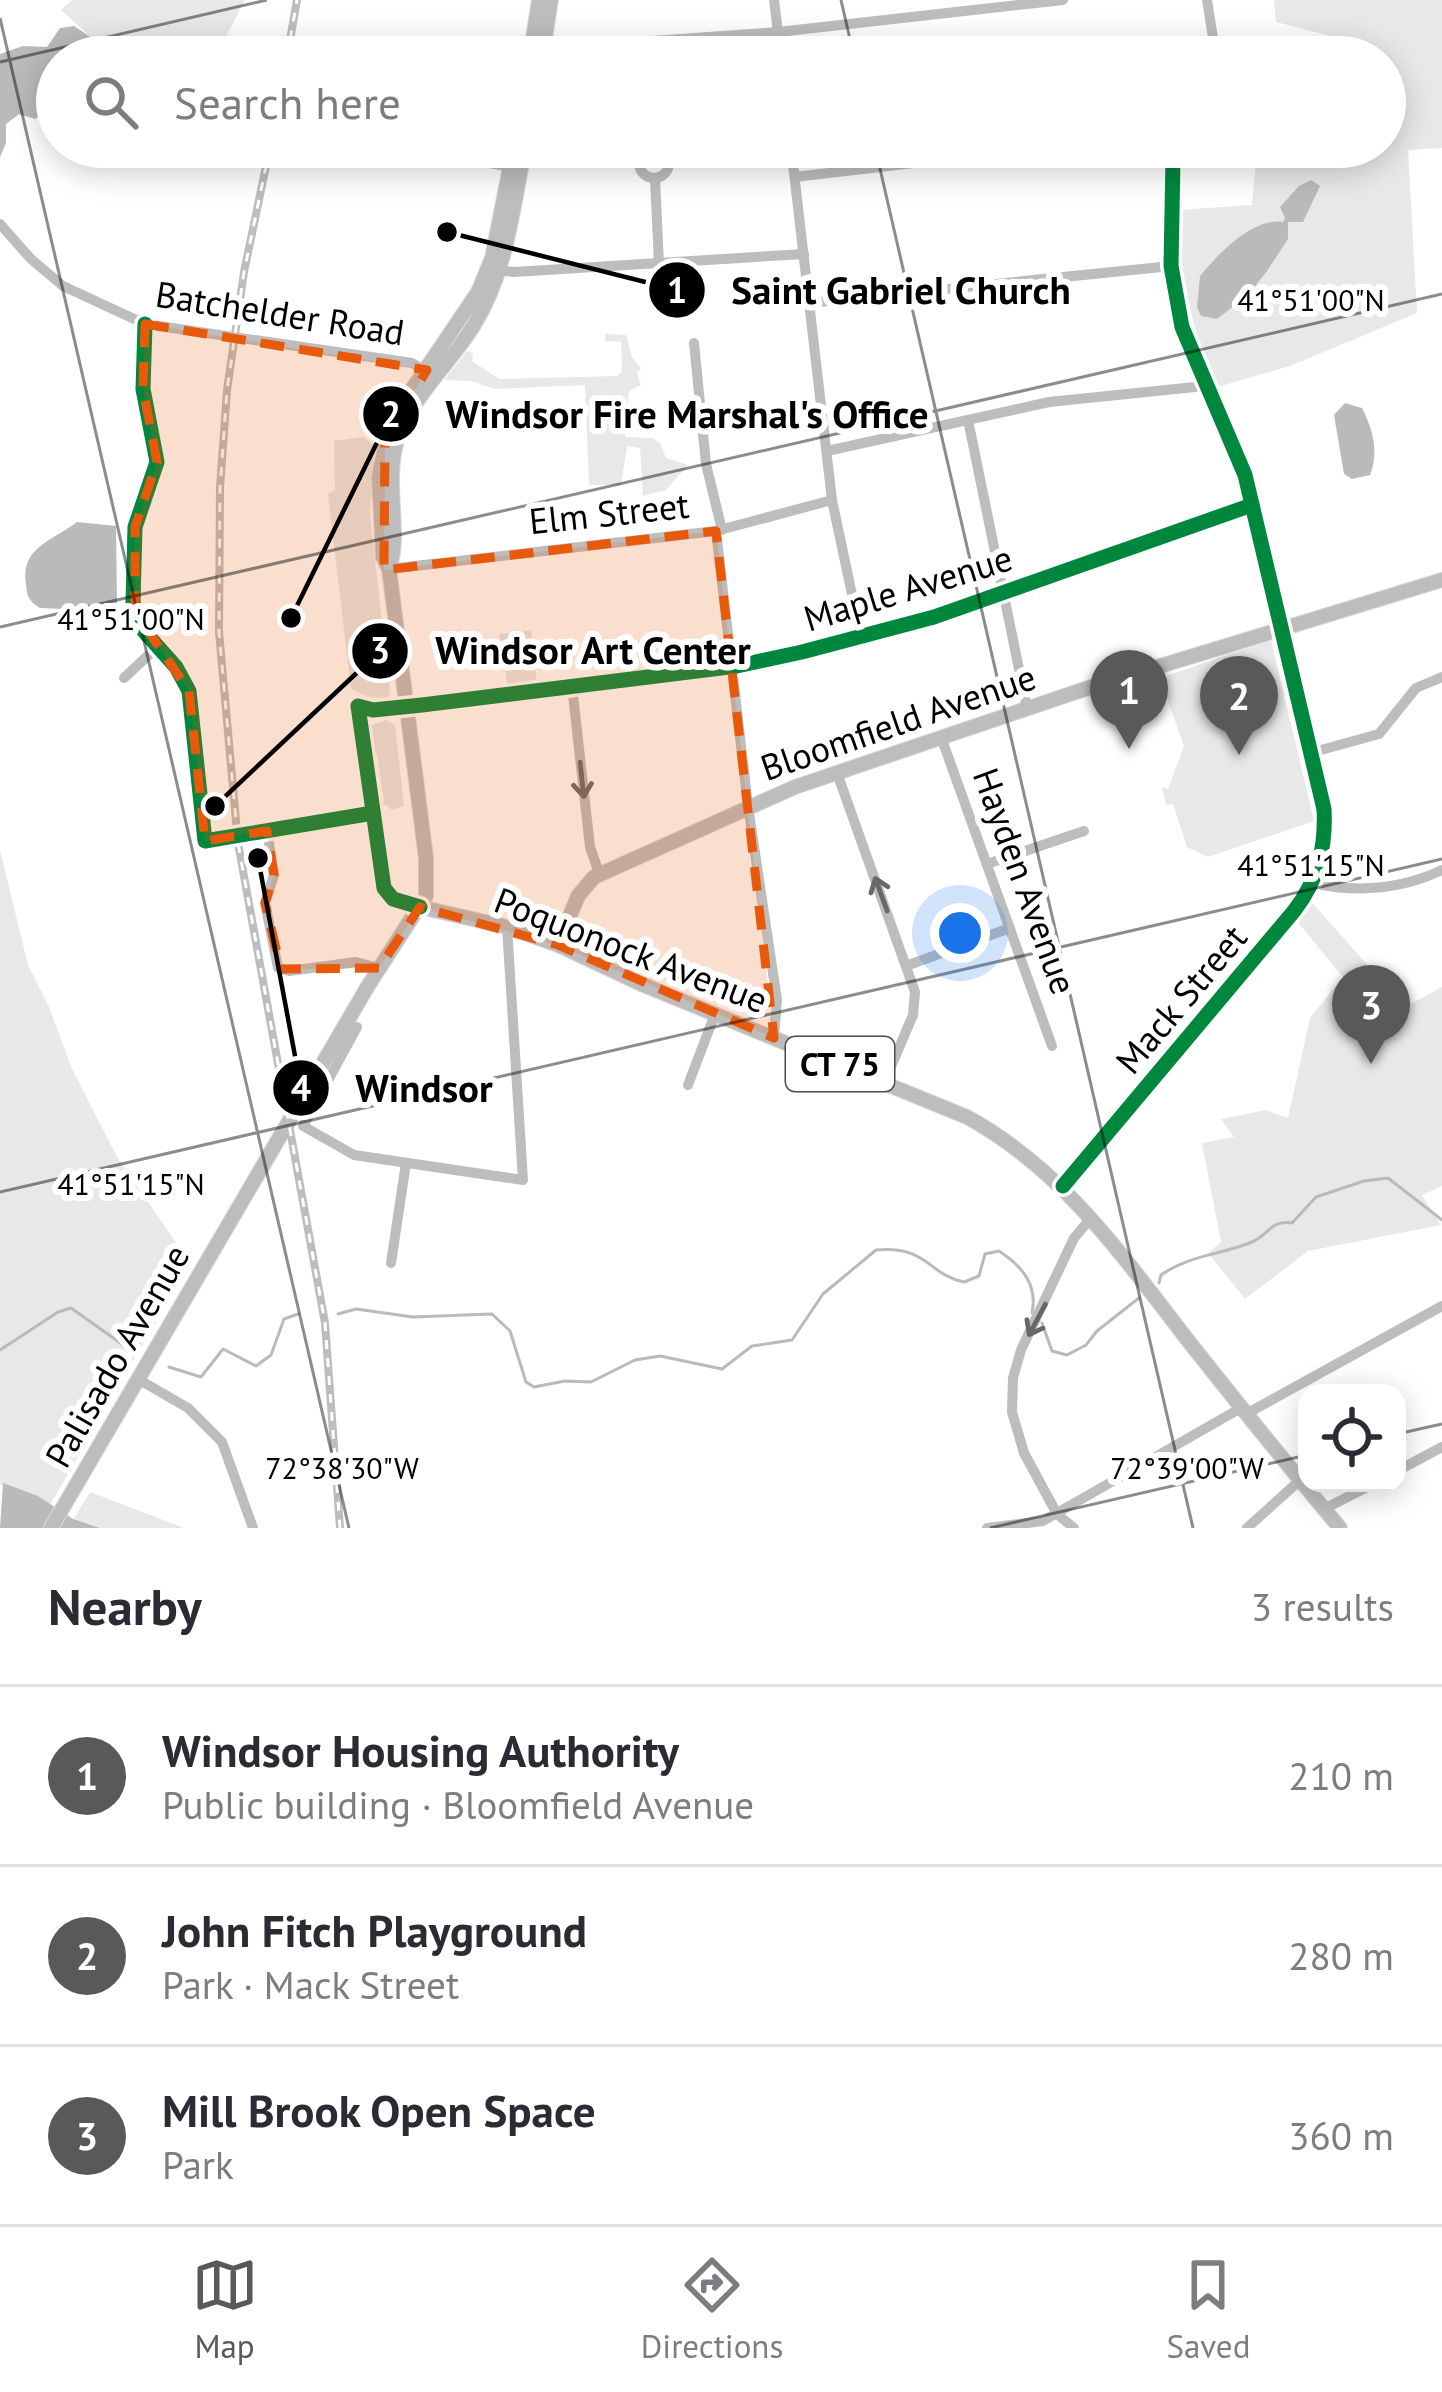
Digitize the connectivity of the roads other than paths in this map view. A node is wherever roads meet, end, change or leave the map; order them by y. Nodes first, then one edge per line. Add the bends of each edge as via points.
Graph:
1 (539, 0) edge
2 (551, 0) edge
3 (774, 0) edge
4 (1063, 0) edge
5 (1207, 0) edge
6 (778, 32) junction
7 (537, 36) edge
8 (541, 36) edge
9 (732, 36) edge
10 (778, 36) edge
11 (1211, 36) edge
12 (515, 168) edge
13 (794, 168) edge
14 (871, 168) edge
15 (1173, 168) edge
16 (795, 177) junction
17 (655, 178) dead end
18 (0, 224) edge
19 (804, 254) junction
20 (659, 264) junction
21 (1171, 266) junction
22 (493, 269) junction
23 (810, 303) junction
24 (145, 324) junction
25 (694, 343) dead end
26 (431, 375) junction
27 (1205, 386) junction
28 (968, 420) junction
29 (826, 451) junction
30 (832, 500) junction
31 (1252, 505) junction
32 (719, 531) junction
33 (388, 569) junction
34 (1442, 580) edge
35 (1003, 592) junction
36 (1279, 628) junction
37 (861, 637) junction
38 (157, 647) junction
39 (730, 667) junction
40 (124, 677) dead end
41 (1442, 677) edge
42 (572, 686) junction
43 (407, 706) junction
44 (1027, 708) junction
45 (941, 737) junction
46 (1310, 753) junction
47 (837, 773) junction
48 (748, 806) junction
49 (373, 813) junction
50 (267, 831) junction
51 (1084, 831) dead end
52 (987, 864) junction
53 (1442, 870) edge
54 (598, 873) junction
55 (1312, 883) junction
56 (420, 907) junction
57 (507, 928) junction
58 (1010, 928) junction
59 (558, 945) junction
60 (906, 966) junction
61 (379, 968) junction
62 (715, 1014) junction
63 (357, 1027) dead end
64 (774, 1038) junction
65 (1052, 1046) dead end
66 (884, 1083) junction
67 (688, 1084) dead end
68 (406, 1163) junction
69 (1063, 1186) junction
70 (1091, 1217) junction
71 (391, 1263) dead end
72 (1442, 1306) edge
73 (138, 1379) junction
74 (1244, 1411) junction
75 (1442, 1447) edge
76 (1406, 1466) edge
77 (1298, 1478) edge
78 (1298, 1483) edge
79 (1309, 1492) edge
80 (1357, 1492) edge
81 (1324, 1509) junction
82 (1057, 1514) junction
83 (51, 1528) edge
84 (253, 1528) edge
85 (987, 1528) edge
86 (1074, 1528) edge
87 (1247, 1528) edge
88 (1340, 1528) edge

1 - 7 main road
2 - 8 main road
3 - 6 street
4 - 6 street
5 - 11 street
6 - 9 street
6 - 10 street
12 - 22 main road
13 - 16 street
14 - 16 street
15 - 21 street, Mack Street
16 - 19 street
17 - 20 street
18 - 24 street, Batchelder Road via 63,286
19 - 20 street
19 - 23 street
20 - 22 street
21 - 23 street
21 - 27 street, Mack Street via 1182,327
22 - 26 main road
23 - 29 street
24 - 26 street, Batchelder Road via 412,362
24 - 38 street via 144,396 158,462 135,527 132,593
25 - 32 street
26 - 33 main road via 391,441
27 - 28 street via 1063,400
27 - 31 street, Mack Street
28 - 29 street
28 - 35 street
29 - 30 street
30 - 32 street, Elm Street
30 - 37 street
31 - 35 street, Maple Avenue
31 - 36 street, Mack Street
32 - 33 street, Elm Street
32 - 39 street
33 - 43 main road
34 - 36 main road, Bloomfield Avenue
35 - 37 street, Maple Avenue
35 - 44 street
36 - 44 main road, Bloomfield Avenue
36 - 46 street, Mack Street
37 - 39 street, Maple Avenue
38 - 40 street
38 - 50 street via 189,691 205,841
39 - 42 street, Maple Avenue
39 - 48 street
41 - 46 street via 1416,688 1379,734
42 - 43 street, Maple Avenue
42 -> 54 street
43 - 49 street, Maple Avenue via 358,706
43 - 56 main road via 428,877
44 - 45 main road, Bloomfield Avenue
45 - 47 main road, Bloomfield Avenue
45 - 52 street, Hayden Avenue
46 - 55 street, Mack Street via 1325,828
47 - 48 main road, Bloomfield Avenue
60 -> 47 street
48 - 54 main road, Bloomfield Avenue
48 - 64 street via 777,1000
49 - 50 street
49 - 56 street via 386,892
50 - 61 street via 274,875 265,900 278,968
51 - 52 street
52 - 58 street, Hayden Avenue
53 - 55 street via 1403,886
54 - 59 main road via 578,896
55 - 69 street, Mack Street
56 - 57 main road, Poquonock Avenue / CT 75
56 - 61 main road, Palisado Avenue
57 - 59 main road, Poquonock Avenue / CT 75
57 - 68 street via 523,1180
58 - 60 street
58 - 65 street, Hayden Avenue
59 - 62 main road, Poquonock Avenue / CT 75
60 - 66 street via 913,1015
61 - 73 main road, Palisado Avenue
62 - 64 main road, Poquonock Avenue / CT 75
62 - 67 street
63 - 68 street via 303,1126 354,1155
64 - 66 main road, Poquonock Avenue / CT 75
66 - 69 main road, Poquonock Avenue / CT 75 via 1001,1135
68 - 71 street
69 - 70 main road, Poquonock Avenue / CT 75
70 - 74 main road, Poquonock Avenue / CT 75
70 -> 82 street via 1074,1238 1012,1378 1016,1430
72 - 74 street
73 - 83 main road, Palisado Avenue
73 - 84 street via 215,1433
74 - 77 main road, Poquonock Avenue / CT 75
74 - 82 street
75 - 76 street
78 - 87 street
79 - 81 main road, Poquonock Avenue / CT 75
80 - 81 street
81 - 88 main road, Poquonock Avenue / CT 75
82 - 85 street
82 - 86 street

